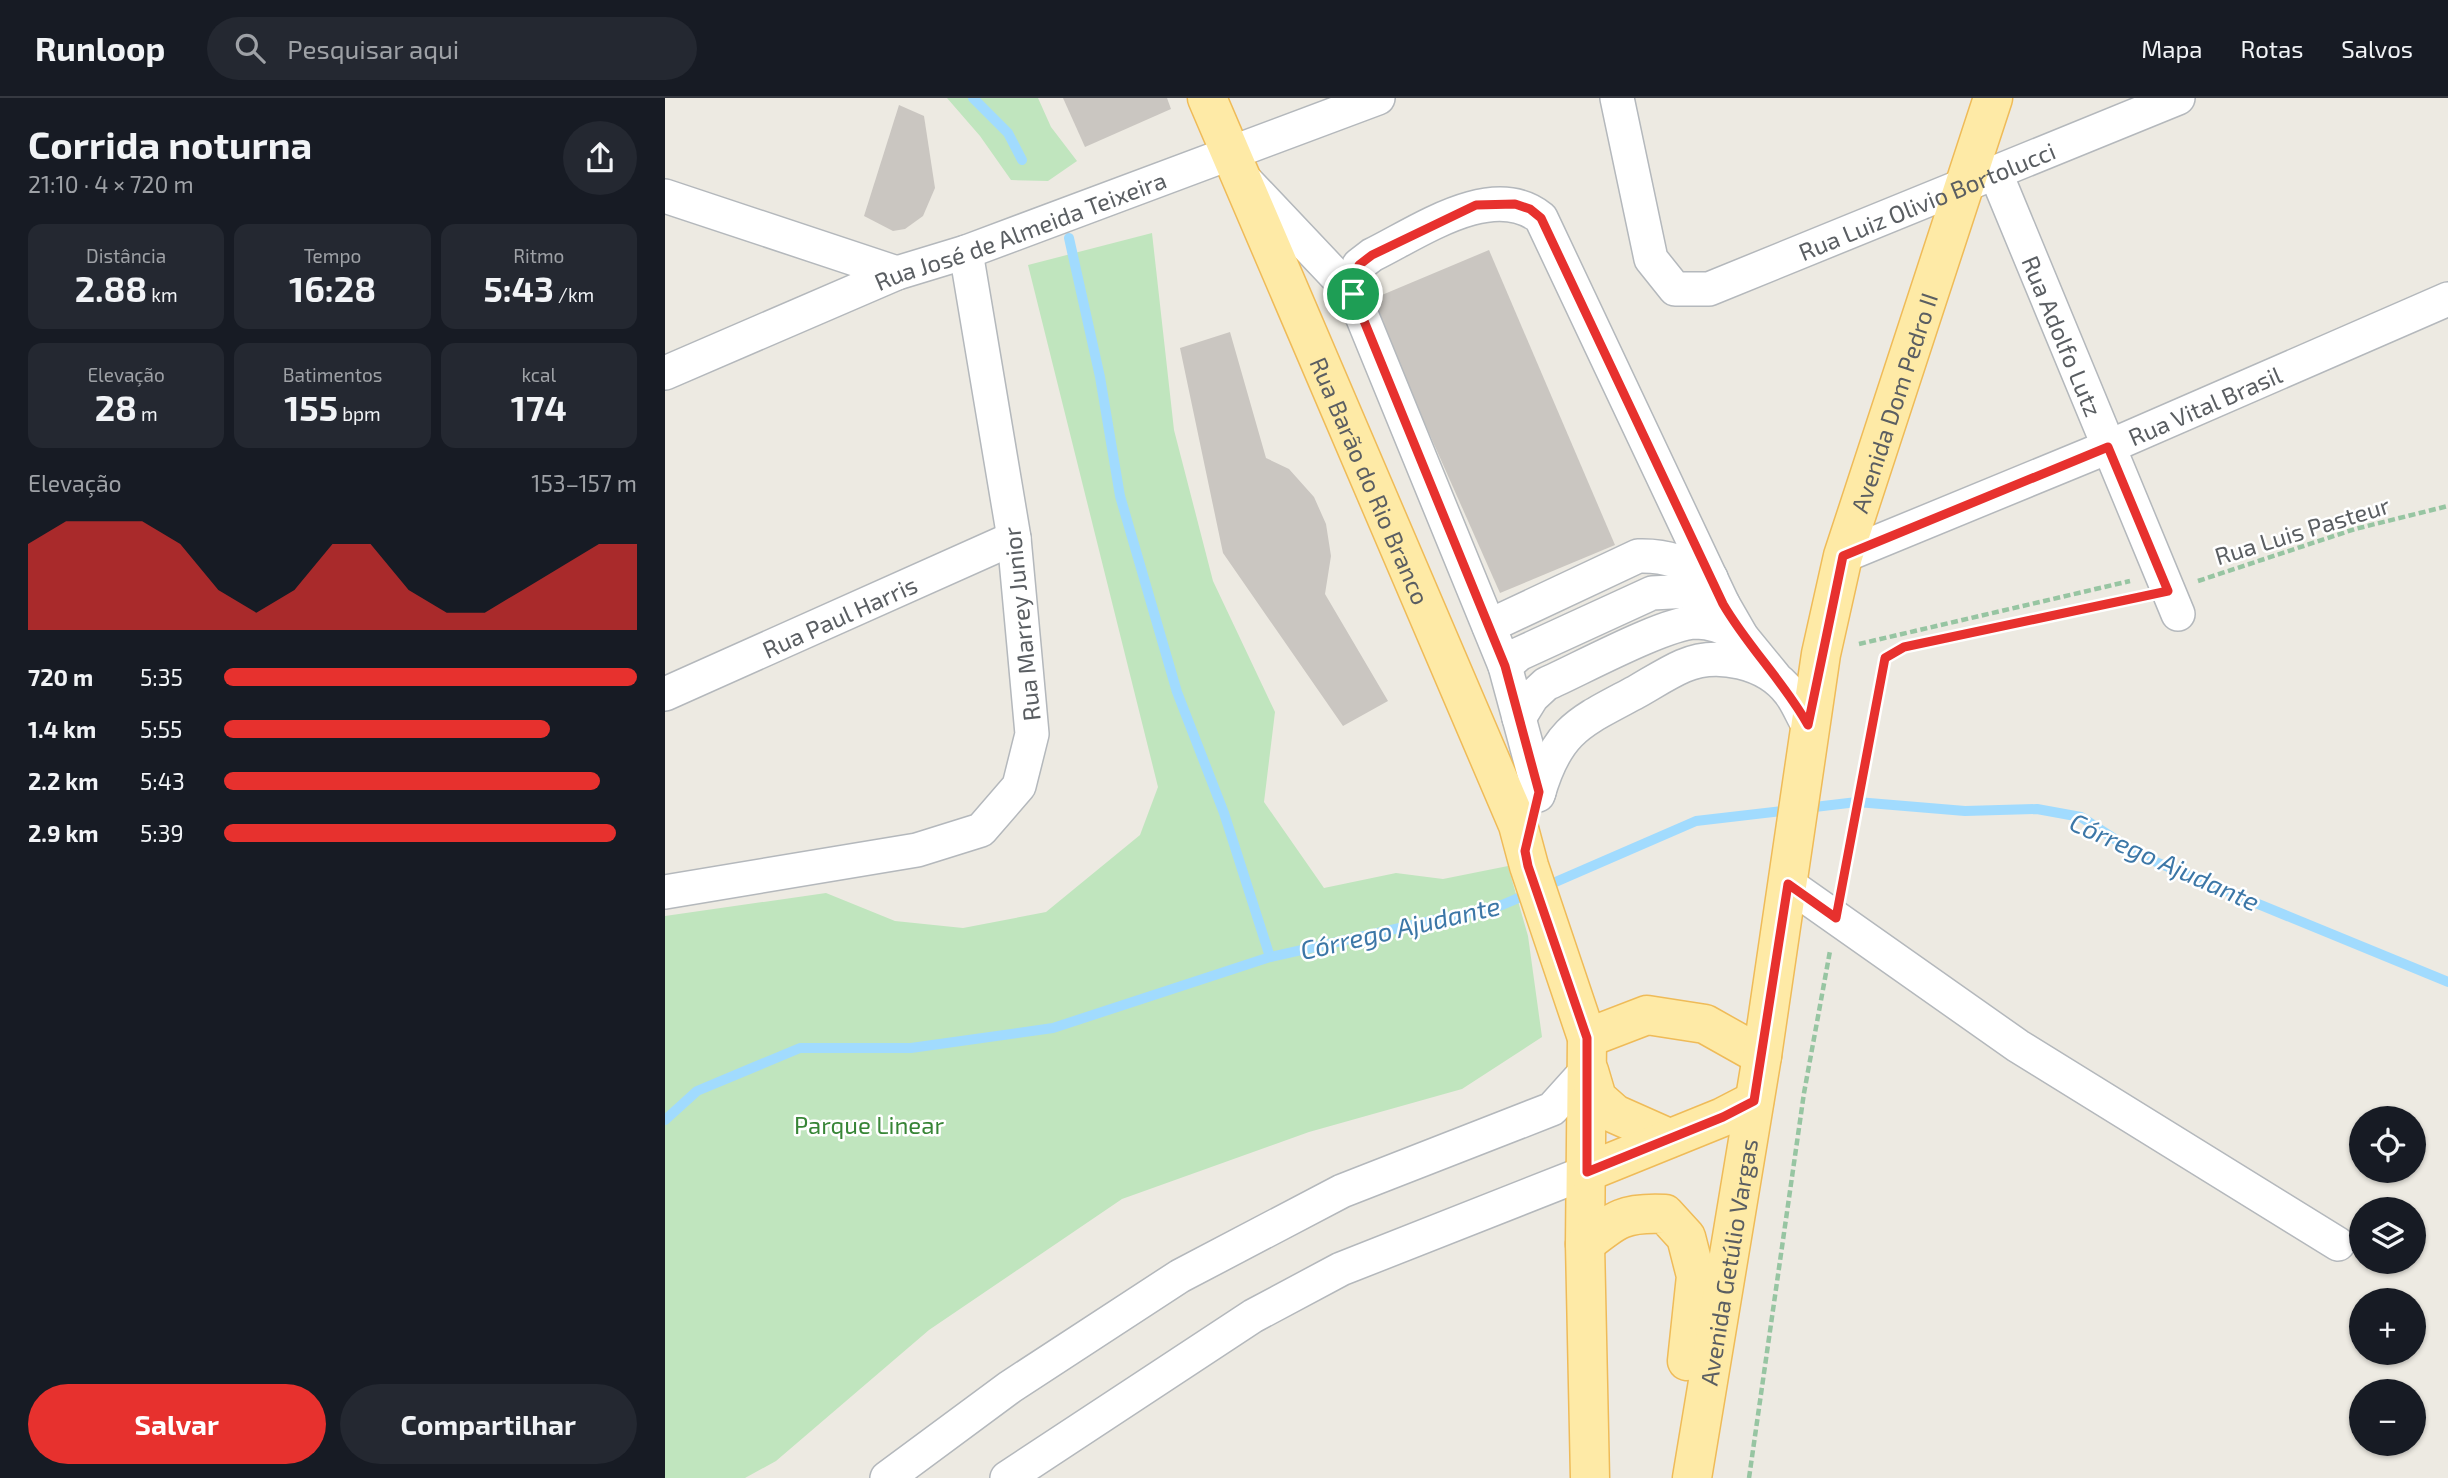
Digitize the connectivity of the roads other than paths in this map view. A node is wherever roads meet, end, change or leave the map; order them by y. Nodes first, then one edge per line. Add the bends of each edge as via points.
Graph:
1 (1207, 98) edge
2 (1378, 98) edge
3 (1617, 98) edge
4 (1993, 98) edge
5 (2178, 98) edge
6 (1235, 162) junction
7 (1996, 174) junction
8 (1961, 188) junction
9 (665, 196) edge
10 (966, 252) junction
11 (898, 273) junction
12 (1353, 294) junction
13 (2448, 299) edge
14 (665, 373) edge
15 (2108, 447) junction
16 (1013, 538) junction
17 (1843, 556) junction
18 (1717, 591) junction
19 (2173, 602) road end
20 (1489, 626) junction
21 (1742, 637) junction
22 (1505, 666) junction
23 (1773, 676) junction
24 (665, 694) edge
25 (1519, 718) junction
26 (1807, 740) junction
27 (1539, 792) junction
28 (1527, 858) junction
29 (1788, 884) junction
30 (665, 892) edge
31 (1588, 1054) junction
32 (1762, 1056) junction
33 (1754, 1101) junction
34 (1669, 1138) junction
35 (1587, 1172) junction
36 (1585, 1244) junction
37 (2338, 1244) dead end
38 (887, 1478) edge
39 (1007, 1478) edge
40 (1590, 1478) edge
41 (1690, 1478) edge

1 - 6 main road, Rua Barão do Rio Branco
2 - 6 street, Rua José de Almeida Teixeira
3 - 8 street, Rua Luiz Olivio Bortolucci via 1651,259 1675,289 1709,289
4 - 8 main road, Avenida Dom Pedro II
5 - 7 street, Rua Luiz Olivio Bortolucci
6 - 10 street, Rua José de Almeida Teixeira
6 - 12 street
6 - 28 main road, Rua Barão do Rio Branco via 1513,813
7 - 8 street, Rua Luiz Olivio Bortolucci
7 - 15 street, Rua Adolfo Lutz
8 - 17 main road, Avenida Dom Pedro II
9 - 11 street
10 - 11 street, Rua José de Almeida Teixeira
10 - 16 street, Rua Marrey Junior
11 - 14 street, Rua José de Almeida Teixeira
12 - 18 street via 1359,265 1372,255 1476,205 1515,204 1530,209 1541,218
12 - 20 street
13 - 15 street, Rua Vital Brasil
15 - 17 street, Rua Vital Brasil
15 - 19 street, Rua Adolfo Lutz
16 - 24 street, Rua Paul Harris
16 - 30 street, Rua Marrey Junior via 1032,734 1019,786 981,830 918,850
17 - 26 main road, Avenida Dom Pedro II
18 - 20 street via 1681,561 1663,555 1638,556
18 - 21 street
18 - 22 street via 1652,593 1519,654
20 - 22 street
21 - 23 street
21 - 25 street via 1717,624 1694,622 1667,629 1546,684
22 - 25 street
23 - 26 street via 1790,693
23 - 27 street via 1726,660 1708,659 1684,666 1576,725 1560,742
25 - 27 street
26 - 29 main road, Avenida Getúlio Vargas
27 - 28 street
28 - 31 main road
29 - 32 main road, Avenida Getúlio Vargas
29 - 37 street via 2018,1046
31 - 32 main road via 1647,1015 1705,1024
31 - 34 main road via 1597,1098 1615,1114
31 - 35 main road
31 - 38 street via 1552,1109 1342,1191 1180,1276 1010,1387
32 - 33 main road, Avenida Getúlio Vargas
33 - 34 main road
33 - 41 main road, Avenida Getúlio Vargas
34 - 35 main road
35 - 36 main road
35 - 39 street via 1341,1269 1253,1316
36 - 40 main road
36 - 41 main road via 1618,1217 1637,1213 1665,1214 1686,1237 1696,1276 1684,1385

